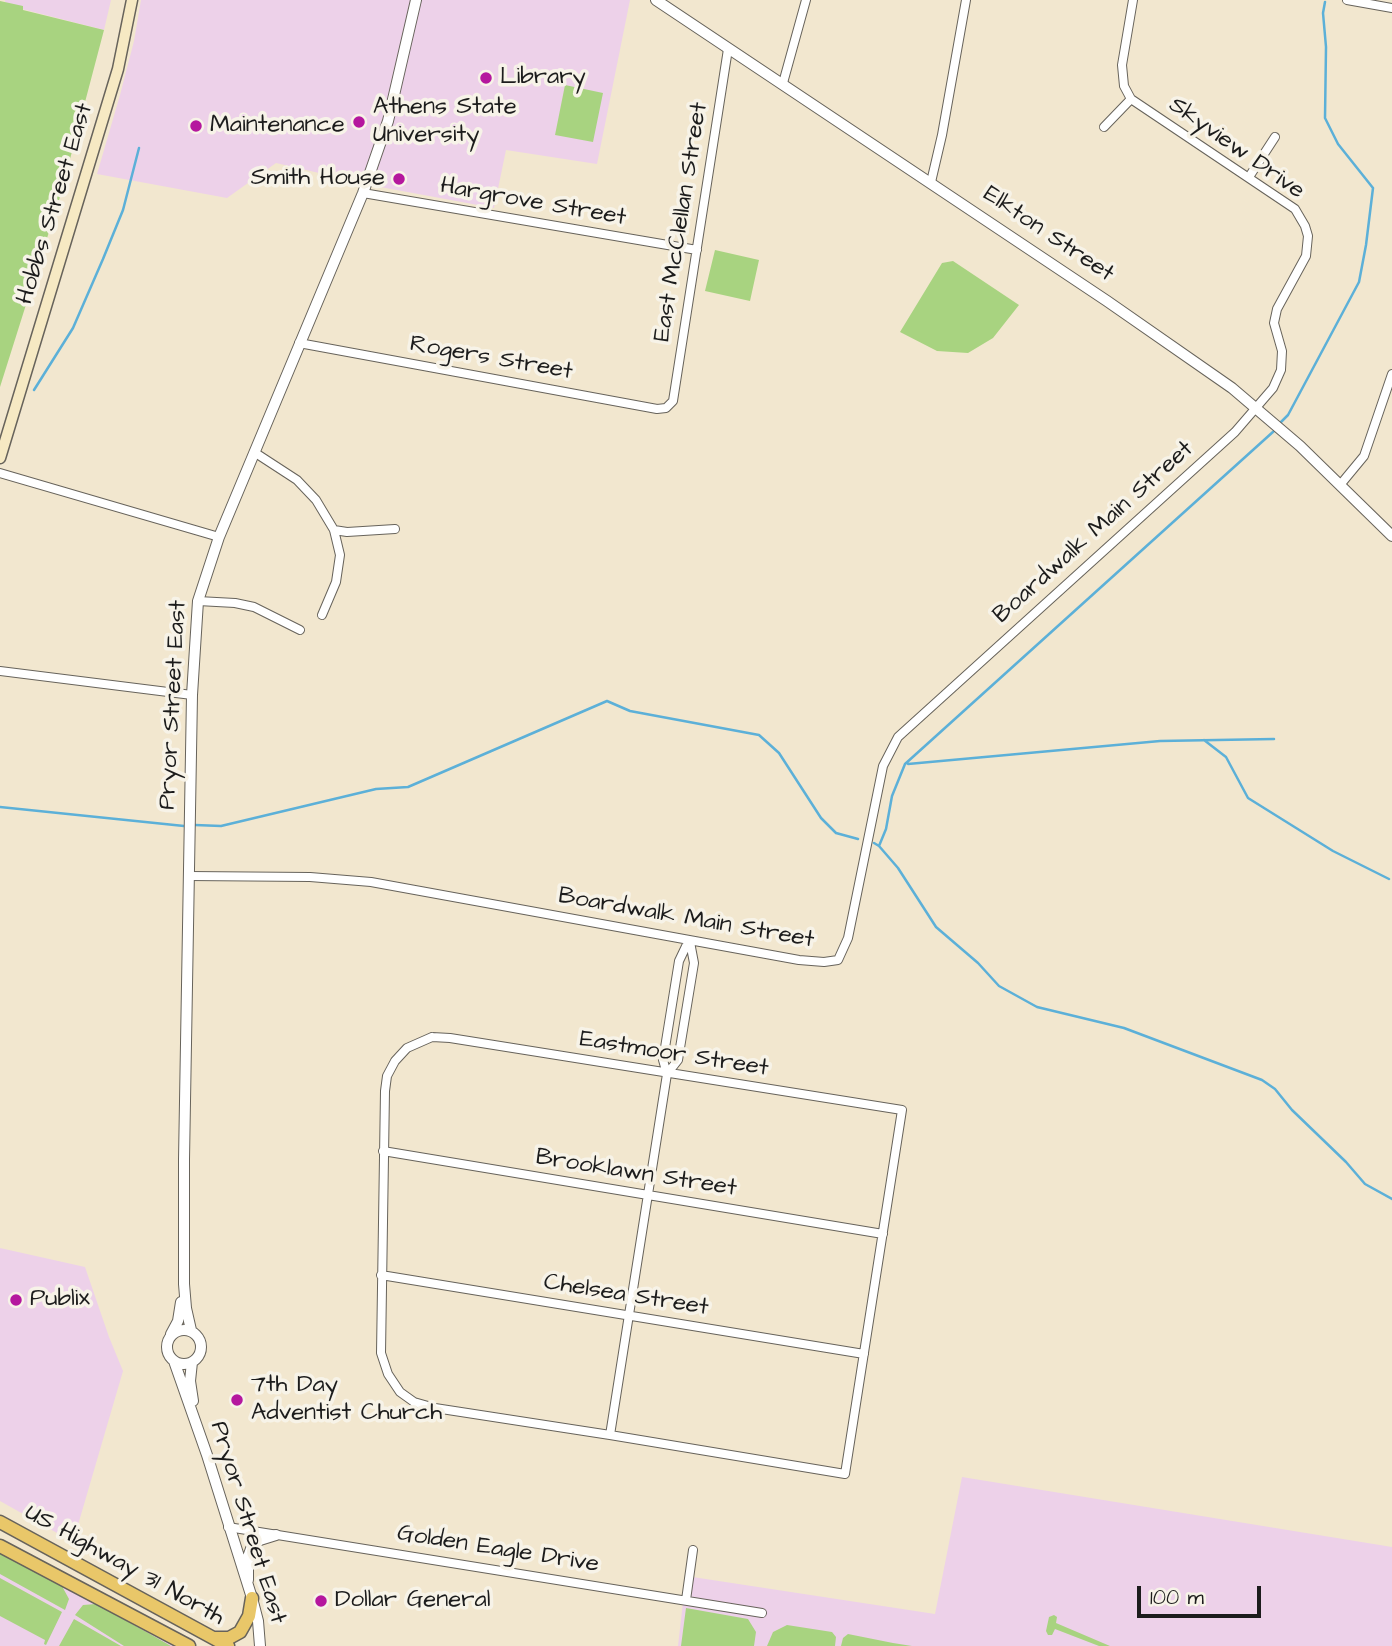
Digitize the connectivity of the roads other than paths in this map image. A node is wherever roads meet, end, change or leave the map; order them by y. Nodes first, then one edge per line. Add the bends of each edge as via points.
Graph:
1 (132, 0) edge
2 (416, 0) edge
3 (656, 0) edge
4 (806, 0) edge
5 (966, 0) edge
6 (1133, 0) edge
7 (1347, 0) edge
8 (1392, 8) edge
9 (728, 49) junction
10 (783, 83) junction
11 (1131, 99) junction
12 (1104, 127) dead end
13 (1275, 136) dead end
14 (1250, 177) junction
15 (931, 182) junction
16 (363, 193) junction
17 (697, 250) junction
18 (299, 343) junction
19 (1392, 374) edge
20 (673, 401) joint
21 (1256, 408) junction
22 (254, 452) junction
23 (0, 458) edge
24 (0, 473) edge
25 (1340, 485) junction
26 (395, 529) dead end
27 (334, 530) junction
28 (1392, 536) edge
29 (219, 537) junction
30 (198, 601) junction
31 (322, 615) dead end
32 (300, 630) dead end
33 (0, 671) edge
34 (192, 695) junction
35 (189, 876) junction
36 (689, 940) junction
37 (667, 1074) junction
38 (383, 1151) junction
39 (647, 1195) junction
40 (883, 1234) junction
41 (381, 1275) junction
42 (184, 1284) junction
43 (628, 1315) junction
44 (191, 1330) junction
45 (171, 1335) junction
46 (864, 1354) junction
47 (174, 1361) junction
48 (192, 1362) junction
49 (192, 1412) junction
50 (610, 1435) junction
51 (0, 1522) edge
52 (228, 1527) junction
53 (276, 1535) junction
54 (0, 1546) edge
55 (693, 1550) dead end
56 (250, 1593) junction
57 (687, 1600) junction
58 (762, 1613) dead end
59 (213, 1638) junction
60 (189, 1646) edge
61 (228, 1646) edge
62 (260, 1646) edge

1 - 23 main road, Hobbs Street East via 118,69
2 - 16 street, Pryor Street East via 388,121
3 - 9 street, Elkton Street
4 - 10 street
5 - 15 street
6 - 11 street, Skyview Drive via 1122,65
7 - 8 street
9 - 10 street, Elkton Street
9 - 17 street, East McClellan Street
10 - 15 street, Elkton Street
11 - 12 street
11 - 14 street, Skyview Drive
13 - 14 street
14 - 21 street, Skyview Drive via 1295,209 1308,236 1306,256 1274,323 1283,351 1281,370
15 - 21 street, Elkton Street via 1232,387
16 - 17 street, Hargrove Street
16 - 18 street, Pryor Street East
17 - 20 street, East McClellan Street
18 - 20 street, Rogers Street via 657,409
18 - 22 street, Pryor Street East
19 - 25 street via 1364,456
21 - 25 street, Elkton Street
21 - 36 street, Boardwalk Main Street via 898,737 883,766 848,938 838,960 799,960
22 - 27 street via 297,480
22 - 29 street, Pryor Street East
24 - 29 street
25 - 28 street, Elkton Street
26 - 27 street
27 - 31 street via 340,555 336,582
29 - 30 street, Pryor Street East
30 - 32 street via 254,607
30 - 34 street, Pryor Street East
33 - 34 street
34 - 35 street, Pryor Street East
35 - 36 street, Boardwalk Main Street via 371,882
35 - 42 street, Pryor Street East
36 - 37 street via 679,961 663,1060
36 - 37 street via 694,963 680,1049
37 - 38 street, Eastmoor Street via 432,1037 407,1048 387,1076
37 - 39 street
37 - 40 street, Eastmoor Street via 902,1110
38 - 39 street, Brooklawn Street
38 - 41 street, Eastmoor Street
39 - 40 street, Brooklawn Street
39 - 43 street
40 - 46 street, Eastmoor Street
41 - 43 street, Chelsea Street
41 - 50 street, Eastmoor Street via 381,1353 400,1392 414,1402
42 - 44 street, Pryor Street East
42 - 45 street, Pryor Street East
43 - 46 street, Chelsea Street
43 - 50 street
44 - 45 street via 180,1329
44 - 48 street via 201,1346
45 - 47 street via 166,1343
46 - 50 street, Eastmoor Street via 845,1474
47 - 48 street
47 - 49 street, Pryor Street East
48 - 49 street, Pryor Street East
49 - 52 street, Pryor Street East
51 - 59 main road, US Highway 31 North
52 - 53 street, Golden Eagle Drive
52 - 56 street, Pryor Street East
53 - 56 street via 252,1546 248,1557
53 - 57 street, Golden Eagle Drive
54 - 60 main road, US Highway 31 North
55 - 57 street
56 - 59 main road via 249,1616 240,1632
56 - 62 street, Pryor Street East
57 - 58 street, Golden Eagle Drive
59 - 61 main road, US Highway 31 North

